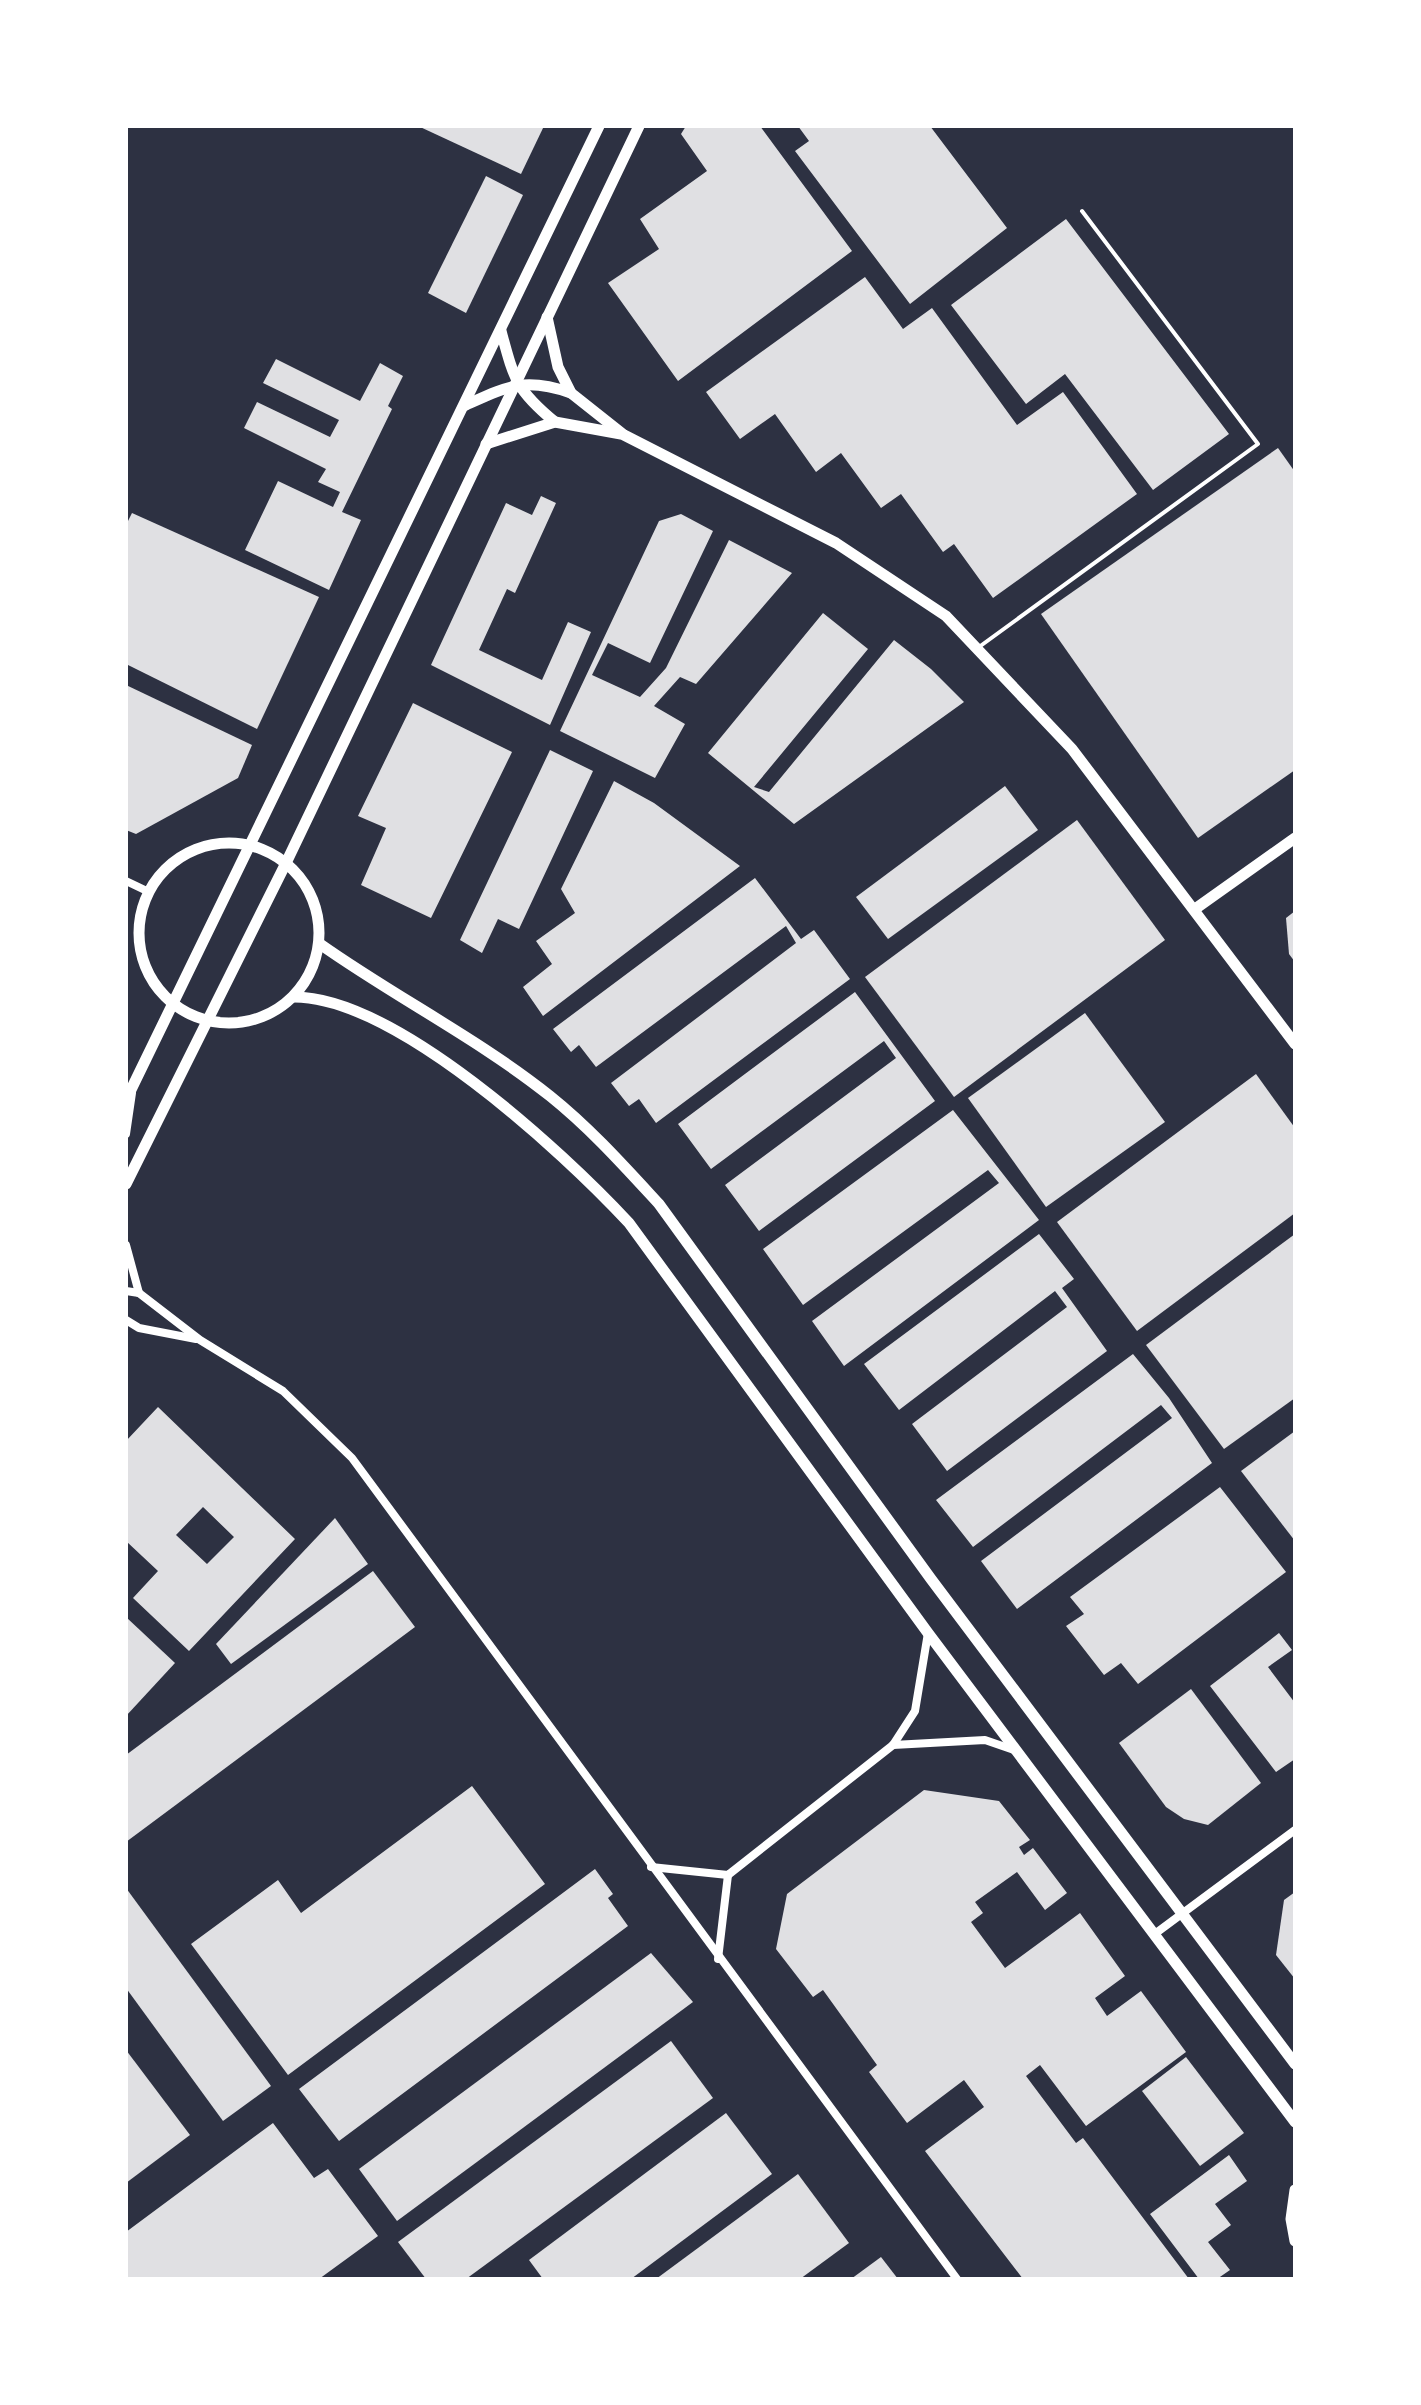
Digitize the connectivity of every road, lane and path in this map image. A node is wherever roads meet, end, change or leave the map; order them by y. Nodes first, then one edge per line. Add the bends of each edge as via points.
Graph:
1 (599, 126) edge
2 (639, 126) edge
3 (1082, 211) dead end
4 (547, 317) junction
5 (501, 331) junction
6 (515, 383) junction
7 (571, 393) junction
8 (466, 405) junction
9 (555, 422) junction
10 (624, 435) junction
11 (486, 444) junction
12 (977, 649) junction
13 (1295, 838) edge
14 (252, 845) junction
15 (286, 863) junction
16 (126, 881) edge
17 (149, 892) junction
18 (1195, 909) junction
19 (320, 944) junction
20 (294, 997) junction
21 (172, 1004) junction
22 (208, 1022) junction
23 (1295, 1044) edge
24 (133, 1084) junction
25 (126, 1100) edge
26 (126, 1134) edge
27 (126, 1184) edge
28 (126, 1245) edge
29 (126, 1291) edge
30 (139, 1293) junction
31 (126, 1320) edge
32 (139, 1328) junction
33 (126, 1330) edge
34 (200, 1340) junction
35 (928, 1633) junction
36 (893, 1745) junction
37 (1020, 1752) junction
38 (1295, 1830) edge
39 (651, 1867) junction
40 (728, 1875) junction
41 (1184, 1913) junction
42 (1156, 1933) junction
43 (718, 1959) junction
44 (1295, 2064) edge
45 (1295, 2122) edge
46 (1295, 2190) edge
47 (1295, 2241) edge
48 (957, 2279) edge

1 - 5 street
2 - 4 street
3 - 12 lane via 1258,444
4 - 6 street
4 - 7 street via 558,367
5 - 6 street
5 - 8 street
6 - 7 street
6 - 8 street
6 - 9 street
6 - 11 street
7 - 10 street
8 - 14 street
9 - 10 street
9 - 11 street
10 - 12 street via 836,543 946,616
11 - 15 street
12 - 18 street via 1072,749
13 - 18 street
14 - 15 street
14 - 17 street via 222,843 192,850 167,867
14 - 21 street
15 - 19 street via 307,885 318,913
15 - 22 street
16 - 17 street
17 - 21 street via 139,921 140,952 151,981
18 - 23 street
19 - 20 street via 311,972
19 - 41 street via 551,1097 649,1193
20 - 22 street via 268,1015 239,1024
20 - 35 street via 319,997 352,1008 450,1065 581,1171 629,1223
21 - 22 street
21 - 24 street
22 - 27 street
24 - 25 street
24 - 26 street
28 - 30 street
29 - 30 street
30 - 34 street
31 - 32 street
32 - 33 street
32 - 34 street
34 - 39 street via 283,1391 352,1458
35 - 36 street via 915,1711
35 - 37 street
36 - 37 street via 985,1740
36 - 40 street
37 - 42 street
38 - 41 street
39 - 40 street
39 - 43 street
40 - 43 street
41 - 42 street
41 - 44 street
42 - 45 street
43 - 48 street
46 - 47 street

